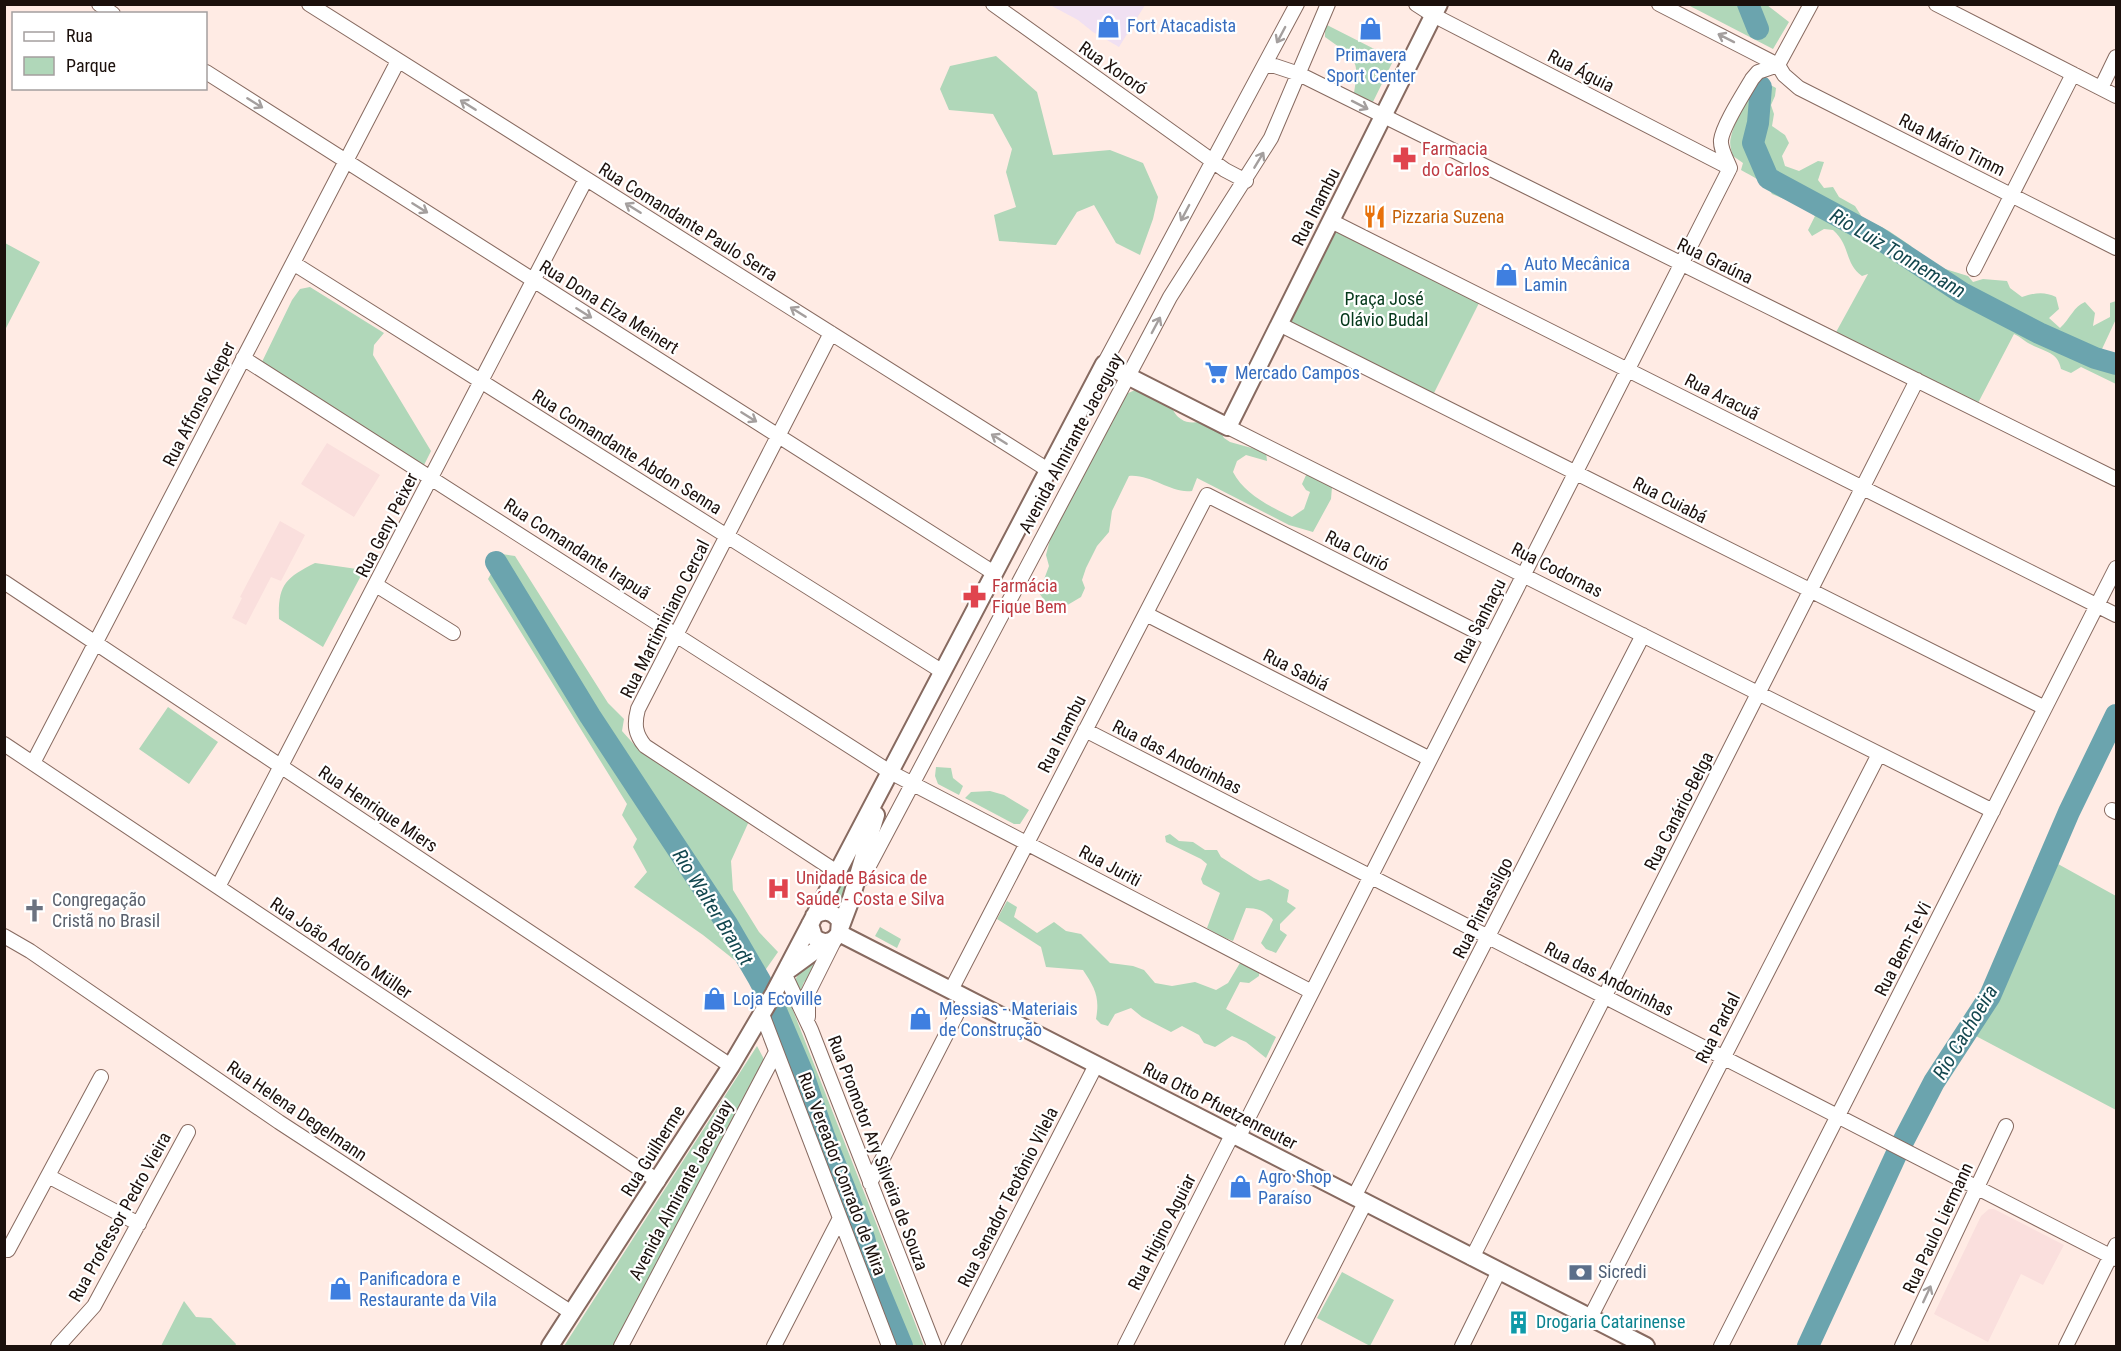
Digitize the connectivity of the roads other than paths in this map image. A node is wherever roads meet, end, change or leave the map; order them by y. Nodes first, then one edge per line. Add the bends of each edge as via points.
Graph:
1 (309, 4) edge
2 (993, 4) edge
3 (1297, 4) edge
4 (1328, 4) edge
5 (1416, 4) edge
6 (1659, 4) edge
7 (1811, 4) edge
8 (1936, 4) edge
9 (1436, 10) edge
10 (2116, 57) edge
11 (398, 61) junction
12 (1778, 65) junction
13 (1264, 66) junction
14 (207, 73) edge
15 (1299, 74) junction
16 (2073, 74) junction
17 (2100, 88) junction
18 (2116, 96) edge
19 (1383, 117) junction
20 (346, 161) junction
21 (1213, 161) junction
22 (1730, 168) junction
23 (586, 179) junction
24 (1246, 181) junction
25 (2011, 195) junction
26 (1331, 221) junction
27 (2116, 248) edge
28 (293, 263) junction
29 (1681, 264) junction
30 (1974, 269) dead end
31 (534, 280) junction
32 (1279, 324) junction
33 (831, 333) junction
34 (243, 358) junction
35 (1104, 364) junction
36 (1628, 369) junction
37 (1128, 377) junction
38 (1917, 380) junction
39 (481, 381) junction
40 (1228, 427) junction
41 (778, 436) junction
42 (1048, 470) junction
43 (1575, 473) junction
44 (431, 478) junction
45 (2116, 479) edge
46 (1863, 487) junction
47 (1207, 495) joint
48 (727, 536) junction
49 (2116, 568) edge
50 (994, 573) junction
51 (1523, 575) junction
52 (4, 582) edge
53 (376, 585) junction
54 (1811, 590) junction
55 (2098, 605) junction
56 (1146, 614) junction
57 (2116, 615) edge
58 (453, 633) dead end
59 (677, 635) junction
60 (1643, 635) junction
61 (1491, 639) junction
62 (96, 643) junction
63 (943, 672) junction
64 (1758, 693) junction
65 (2045, 708) junction
66 (1085, 730) junction
67 (4, 744) edge
68 (1879, 754) junction
69 (1430, 759) junction
70 (33, 763) junction
71 (282, 766) junction
72 (890, 771) junction
73 (913, 783) junction
74 (1993, 811) junction
75 (1027, 843) junction
76 (837, 872) junction
77 (1371, 877) junction
78 (219, 887) junction
79 (850, 902) junction
80 (812, 920) junction
81 (835, 935) junction
82 (4, 936) edge
83 (1488, 937) junction
84 (784, 974) junction
85 (1312, 992) junction
86 (958, 994) junction
87 (1605, 997) junction
88 (763, 1011) junction
89 (812, 1030) junction
90 (776, 1052) junction
91 (1723, 1057) junction
92 (1096, 1065) junction
93 (731, 1066) junction
94 (101, 1077) dead end
95 (1838, 1116) junction
96 (2006, 1126) dead end
97 (188, 1132) dead end
98 (1235, 1136) junction
99 (48, 1176) junction
100 (658, 1181) junction
101 (870, 1183) junction
102 (1977, 1188) junction
103 (1360, 1200) junction
104 (839, 1220) junction
105 (139, 1224) junction
106 (8, 1250) dead end
107 (2115, 1253) edge
108 (1472, 1257) junction
109 (1499, 1271) junction
110 (572, 1313) junction
111 (1590, 1318) junction
112 (58, 1347) edge
113 (550, 1347) edge
114 (621, 1347) edge
115 (774, 1347) edge
116 (888, 1347) edge
117 (934, 1347) edge
118 (952, 1347) edge
119 (1125, 1347) edge
120 (1292, 1347) edge
121 (1462, 1347) edge
122 (1646, 1347) edge
123 (1721, 1347) edge
124 (1902, 1347) edge
125 (2066, 1347) edge

1 - 11 street, Rua Comandante Paulo Serra
2 - 21 street, Rua Xororó
3 -> 13 street, Avenida Almirante Jaceguay
4 - 15 street, Avenida Almirante Jaceguay
5 - 9 street, Rua Águia
12 -> 6 street
7 - 12 street
8 - 16 street
9 - 19 main road, Rua Inambu
9 - 22 street, Rua Águia
10 - 17 street
11 - 20 street, Rua Affonso Kieper
23 -> 11 street, Rua Comandante Paulo Serra
12 - 22 street via 1758,72 1752,79 1725,129 1722,148
12 - 25 street, Rua Mário Timm via 1799,88
13 - 15 street, Rua Graúna
13 - 21 street, Avenida Almirante Jaceguay
14 -> 20 street, Rua Dona Elza Meinert
15 -> 19 street, Rua Graúna
24 -> 15 street, Avenida Almirante Jaceguay via 1271,138
16 - 17 street
16 - 25 street
17 - 18 street
19 - 26 main road, Rua Inambu
19 - 29 street, Rua Graúna
20 - 28 street, Rua Affonso Kieper
20 -> 31 street, Rua Dona Elza Meinert
21 - 24 street, Rua Xororó
21 -> 35 street, Avenida Almirante Jaceguay
22 - 29 street, Rua Sanhaçu
23 - 31 street, Rua Geny Peixer
33 -> 23 street, Rua Comandante Paulo Serra
37 -> 24 street, Avenida Almirante Jaceguay via 1180,280
25 - 27 street, Rua Mário Timm
25 - 30 street
26 - 32 main road, Rua Inambu
26 - 36 street, Rua Aracuã
28 - 34 street, Rua Affonso Kieper
28 - 39 street, Rua Comandante Abdon Senna
29 - 36 street, Rua Sanhaçu
29 - 38 street, Rua Graúna
31 - 39 street, Rua Geny Peixer
31 -> 41 street, Rua Dona Elza Meinert
32 - 40 main road, Rua Inambu
32 - 43 street, Rua Cuiabá
33 - 41 street, Rua Martiminiano Cercal
42 -> 33 street, Rua Comandante Paulo Serra
34 - 44 street, Rua Comandante Irapuã
34 - 62 street, Rua Affonso Kieper
35 - 37 main road, Rua Codornas
35 - 42 main road, Avenida Almirante Jaceguay
36 - 43 street, Rua Sanhaçu
36 - 46 street, Rua Aracuã
37 - 40 main road, Rua Codornas
37 - 73 street, Avenida Almirante Jaceguay
38 - 45 street, Rua Graúna
38 - 46 street, Rua Canário-Belga
39 - 44 street, Rua Geny Peixer
39 - 48 street, Rua Comandante Abdon Senna
40 - 51 street, Rua Codornas
41 - 48 street, Rua Martiminiano Cercal
41 - 50 street, Rua Dona Elza Meinert
42 - 50 main road, Avenida Almirante Jaceguay
43 - 51 street, Rua Sanhaçu
43 - 54 street, Rua Cuiabá
44 - 53 street, Rua Geny Peixer
44 - 59 street, Rua Comandante Irapuã
46 - 54 street, Rua Canário-Belga
46 - 55 street, Rua Aracuã
47 - 56 street, Rua Inambu
47 - 61 street, Rua Curió
48 - 59 street, Rua Martiminiano Cercal
48 - 63 street, Rua Comandante Abdon Senna
49 - 55 street, Rua Bem-Te-Vi
50 - 63 main road, Avenida Almirante Jaceguay
51 - 60 street, Rua Codornas
51 - 61 street, Rua Sanhaçu
52 - 62 street, Rua Henrique Miers
53 - 58 street
53 - 71 street, Rua Geny Peixer
54 - 64 street, Rua Canário-Belga
54 - 65 street, Rua Cuiabá
55 - 57 street, Rua Aracuã
55 - 65 street, Rua Bem-Te-Vi
56 - 66 street, Rua Inambu
56 - 69 street, Rua Sabiá
59 - 72 street, Rua Comandante Irapuã
59 - 76 street, Rua Martiminiano Cercal via 638,709 635,730 645,746
60 - 64 street, Rua Codornas
60 - 83 street, Rua Pintassilgo
61 - 69 street, Rua Sanhaçu
62 - 70 street, Rua Affonso Kieper
62 - 71 street, Rua Henrique Miers
63 - 72 main road, Avenida Almirante Jaceguay
64 - 68 street, Rua Codornas
64 - 87 street, Rua Canário-Belga
65 - 74 street, Rua Bem-Te-Vi
66 - 75 street, Rua Inambu
66 - 77 street, Rua das Andorinhas
67 - 70 street, Rua João Adolfo Müller
68 - 74 street, Rua Codornas
68 - 91 street, Rua Pardal
69 - 77 street, Rua Sanhaçu
70 - 78 street, Rua João Adolfo Müller
71 - 78 street, Rua Geny Peixer
71 - 93 street, Rua Henrique Miers
72 - 73 street, Rua Juriti
72 - 76 main road, Avenida Almirante Jaceguay
72 - 79 main road, Avenida Almirante Jaceguay
73 - 75 street, Rua Juriti
73 - 79 street, Avenida Almirante Jaceguay
74 - 95 street, Rua Bem-Te-Vi
75 - 85 street, Rua Juriti
75 - 86 street, Rua Inambu
76 - 80 main road, Avenida Almirante Jaceguay
77 - 83 street, Rua das Andorinhas
77 - 85 street, Rua Sanhaçu
78 - 100 street, Rua João Adolfo Müller
79 - 81 main road, Avenida Almirante Jaceguay
80 - 81 main road via 814,938
80 - 81 main road, Rua Otto Pfuetzenreuter via 823,911 837,916
80 - 84 main road, Rua Guilherme
81 - 84 main road, Rua Guilherme
81 - 86 main road, Rua Otto Pfuetzenreuter
81 - 89 street, Avenida Almirante Jaceguay via 808,993
82 - 110 street, Rua Helena Degelmann
83 - 87 street, Rua das Andorinhas
83 - 103 street, Rua Pintassilgo
84 - 88 main road, Rua Guilherme
84 - 89 street, Rua Promotor Ary Silveira de Souza
85 - 98 street, Rua Sanhaçu
86 - 92 main road, Rua Otto Pfuetzenreuter
86 - 101 street, Rua Inambu
87 - 91 street, Rua das Andorinhas
87 - 108 street, Rua Canário-Belga
88 - 90 street, Rua Vereador Conrado de Mira
88 - 93 main road, Rua Guilherme
89 - 101 street, Rua Promotor Ary Silveira de Souza
90 - 104 street, Rua Vereador Conrado de Mira
90 - 114 street, Avenida Almirante Jaceguay
91 - 95 street, Rua das Andorinhas
91 - 111 street, Rua Pardal
92 - 98 main road, Rua Otto Pfuetzenreuter
92 - 118 street, Rua Senador Teotônio Vilela
93 - 100 main road, Rua Guilherme
94 - 99 street
95 - 102 street, Rua das Andorinhas
95 - 123 street, Rua Bem-Te-Vi
96 - 102 street, Rua Paulo Liermann
97 - 105 street, Rua Professor Pedro Vieira
98 - 103 main road, Rua Otto Pfuetzenreuter
98 - 119 street, Rua Higino Aguiar
99 - 105 street
99 - 106 street
100 - 110 main road, Rua Guilherme
101 - 117 street, Rua Promotor Ary Silveira de Souza
102 - 107 street, Rua das Andorinhas
124 -> 102 street, Rua Paulo Liermann
103 - 108 main road, Rua Otto Pfuetzenreuter
103 - 120 street, Rua Pintassilgo
104 - 115 street
104 - 116 street, Rua Vereador Conrado de Mira
105 - 112 street, Rua Professor Pedro Vieira via 94,1306
107 - 125 street
108 - 109 main road, Rua Otto Pfuetzenreuter
109 - 111 main road, Rua Otto Pfuetzenreuter
109 - 121 street
110 - 113 main road, Rua Guilherme
111 - 122 main road, Rua Otto Pfuetzenreuter

